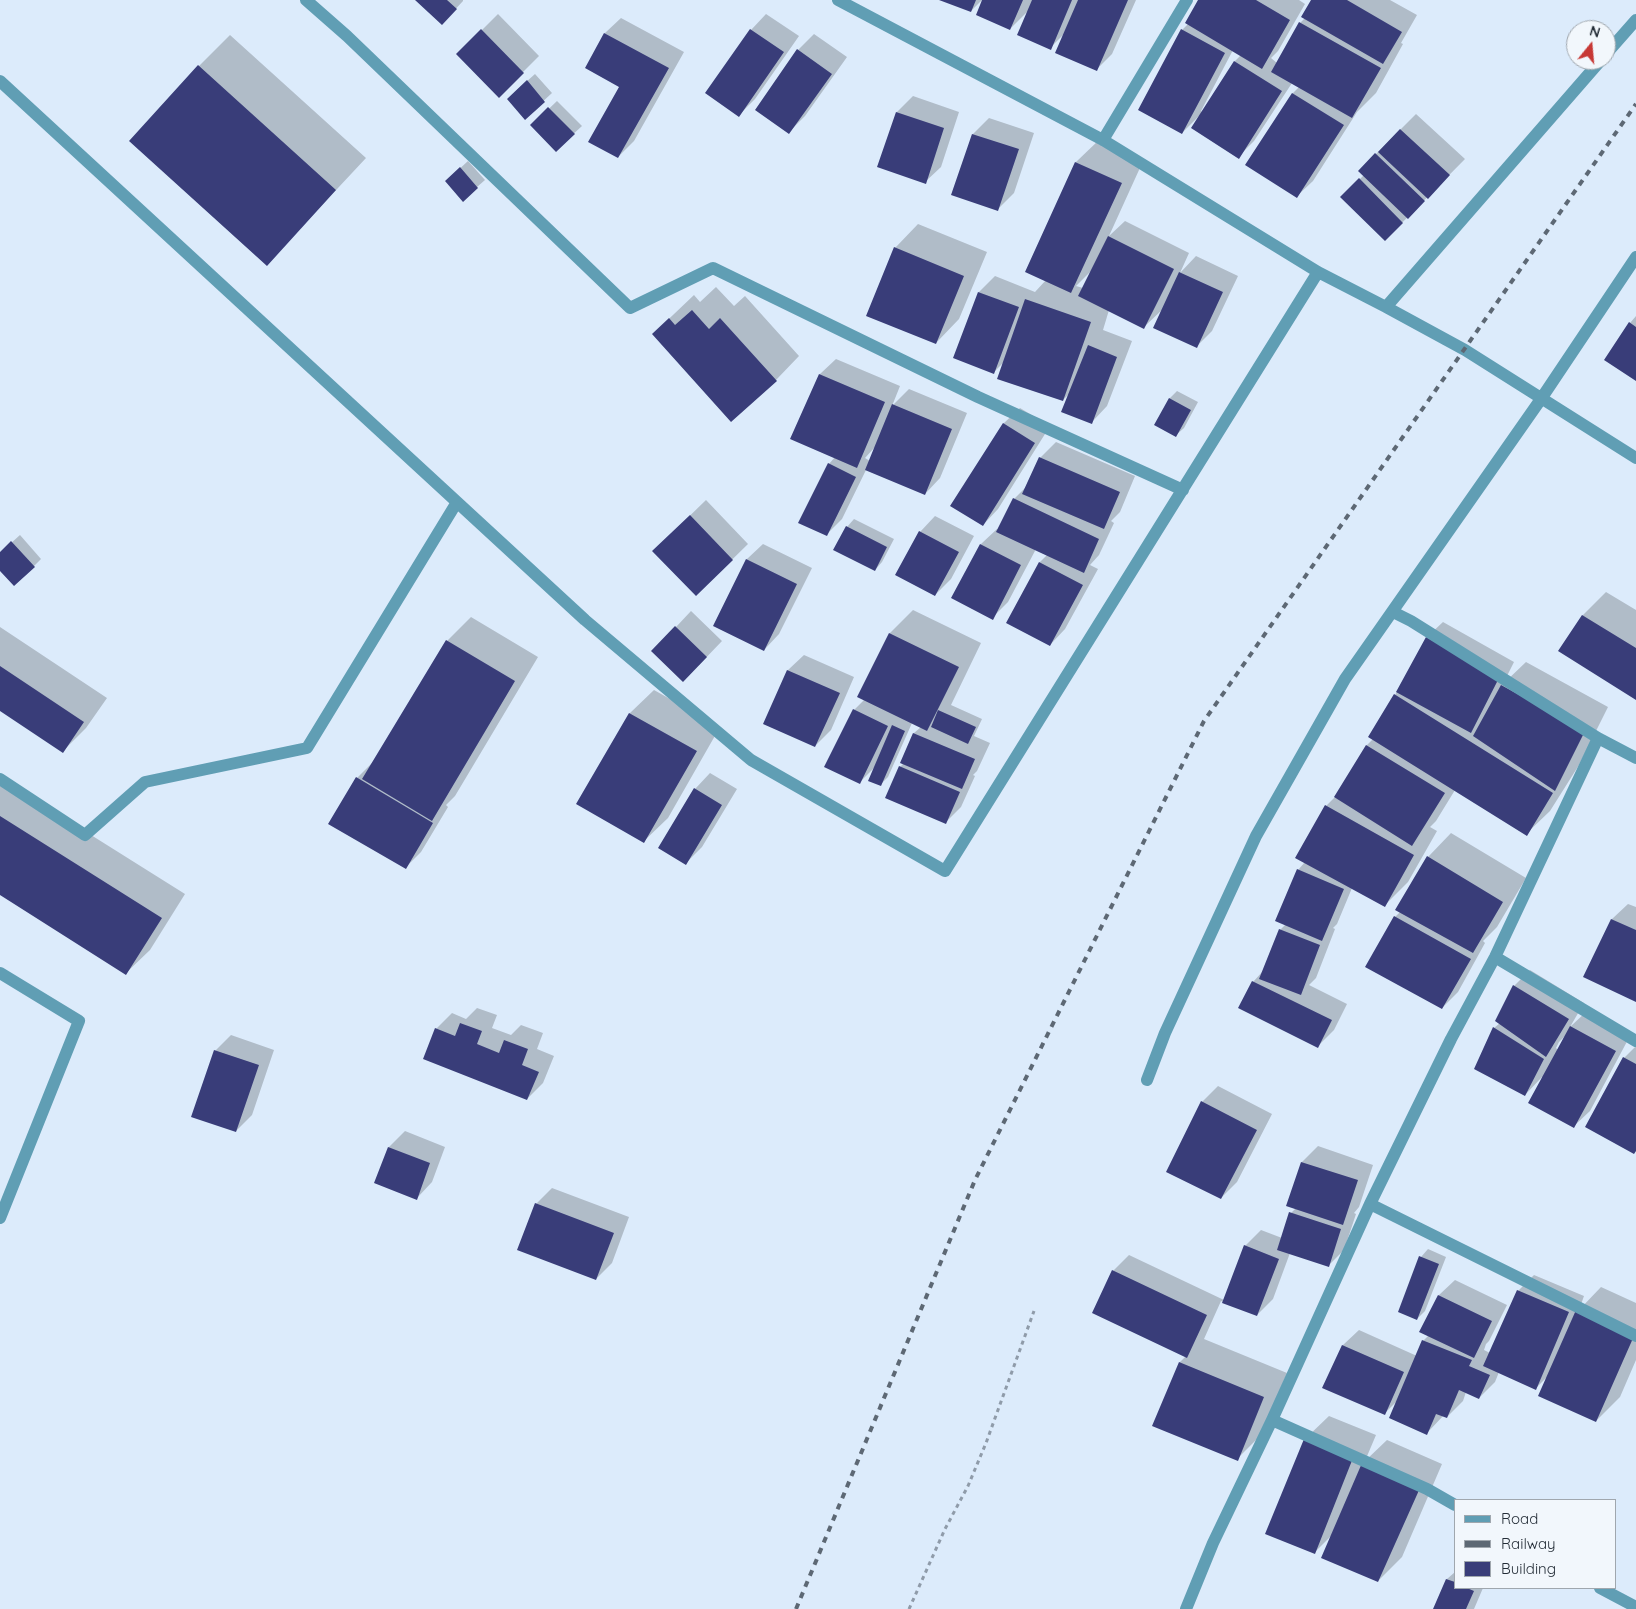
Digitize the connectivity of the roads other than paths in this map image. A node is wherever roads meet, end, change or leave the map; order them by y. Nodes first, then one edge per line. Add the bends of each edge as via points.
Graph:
1 (306, 0) edge
2 (838, 0) edge
3 (1187, 0) edge
4 (1636, 20) edge
5 (1616, 43) edge
6 (1592, 70) edge
7 (0, 81) edge
8 (1103, 140) junction
9 (1636, 257) edge
10 (1318, 272) junction
11 (1386, 307) junction
12 (1541, 399) junction
13 (1636, 458) edge
14 (1183, 490) junction
15 (457, 502) junction
16 (1393, 612) junction
17 (1598, 738) junction
18 (1636, 758) edge
19 (0, 779) edge
20 (1495, 957) junction
21 (0, 973) edge
22 (1636, 1041) edge
23 (1147, 1080) dead end
24 (1370, 1204) junction
25 (0, 1218) edge
26 (1636, 1336) edge
27 (1272, 1420) junction
28 (1454, 1504) edge
29 (1602, 1589) edge
30 (1636, 1607) edge
31 (1186, 1609) edge

1 - 14 street via 630,308 713,268 978,397
2 - 8 street
3 - 8 street
4 - 5 street
6 - 11 street
7 - 15 street
8 - 10 street
9 - 12 street
10 - 11 street
10 - 14 street
11 - 12 street via 1464,350
12 - 13 street
12 - 16 street
14 - 15 street via 945,871 751,760 585,620
15 - 19 street via 307,748 145,782 85,834
16 - 17 street
16 - 23 street via 1345,679 1256,836 1165,1033
17 - 18 street
17 - 20 street
20 - 22 street
20 - 24 street
21 - 25 street via 79,1020
24 - 26 street
24 - 27 street
27 - 28 street via 1427,1489
27 - 31 street via 1213,1543
29 - 30 street

